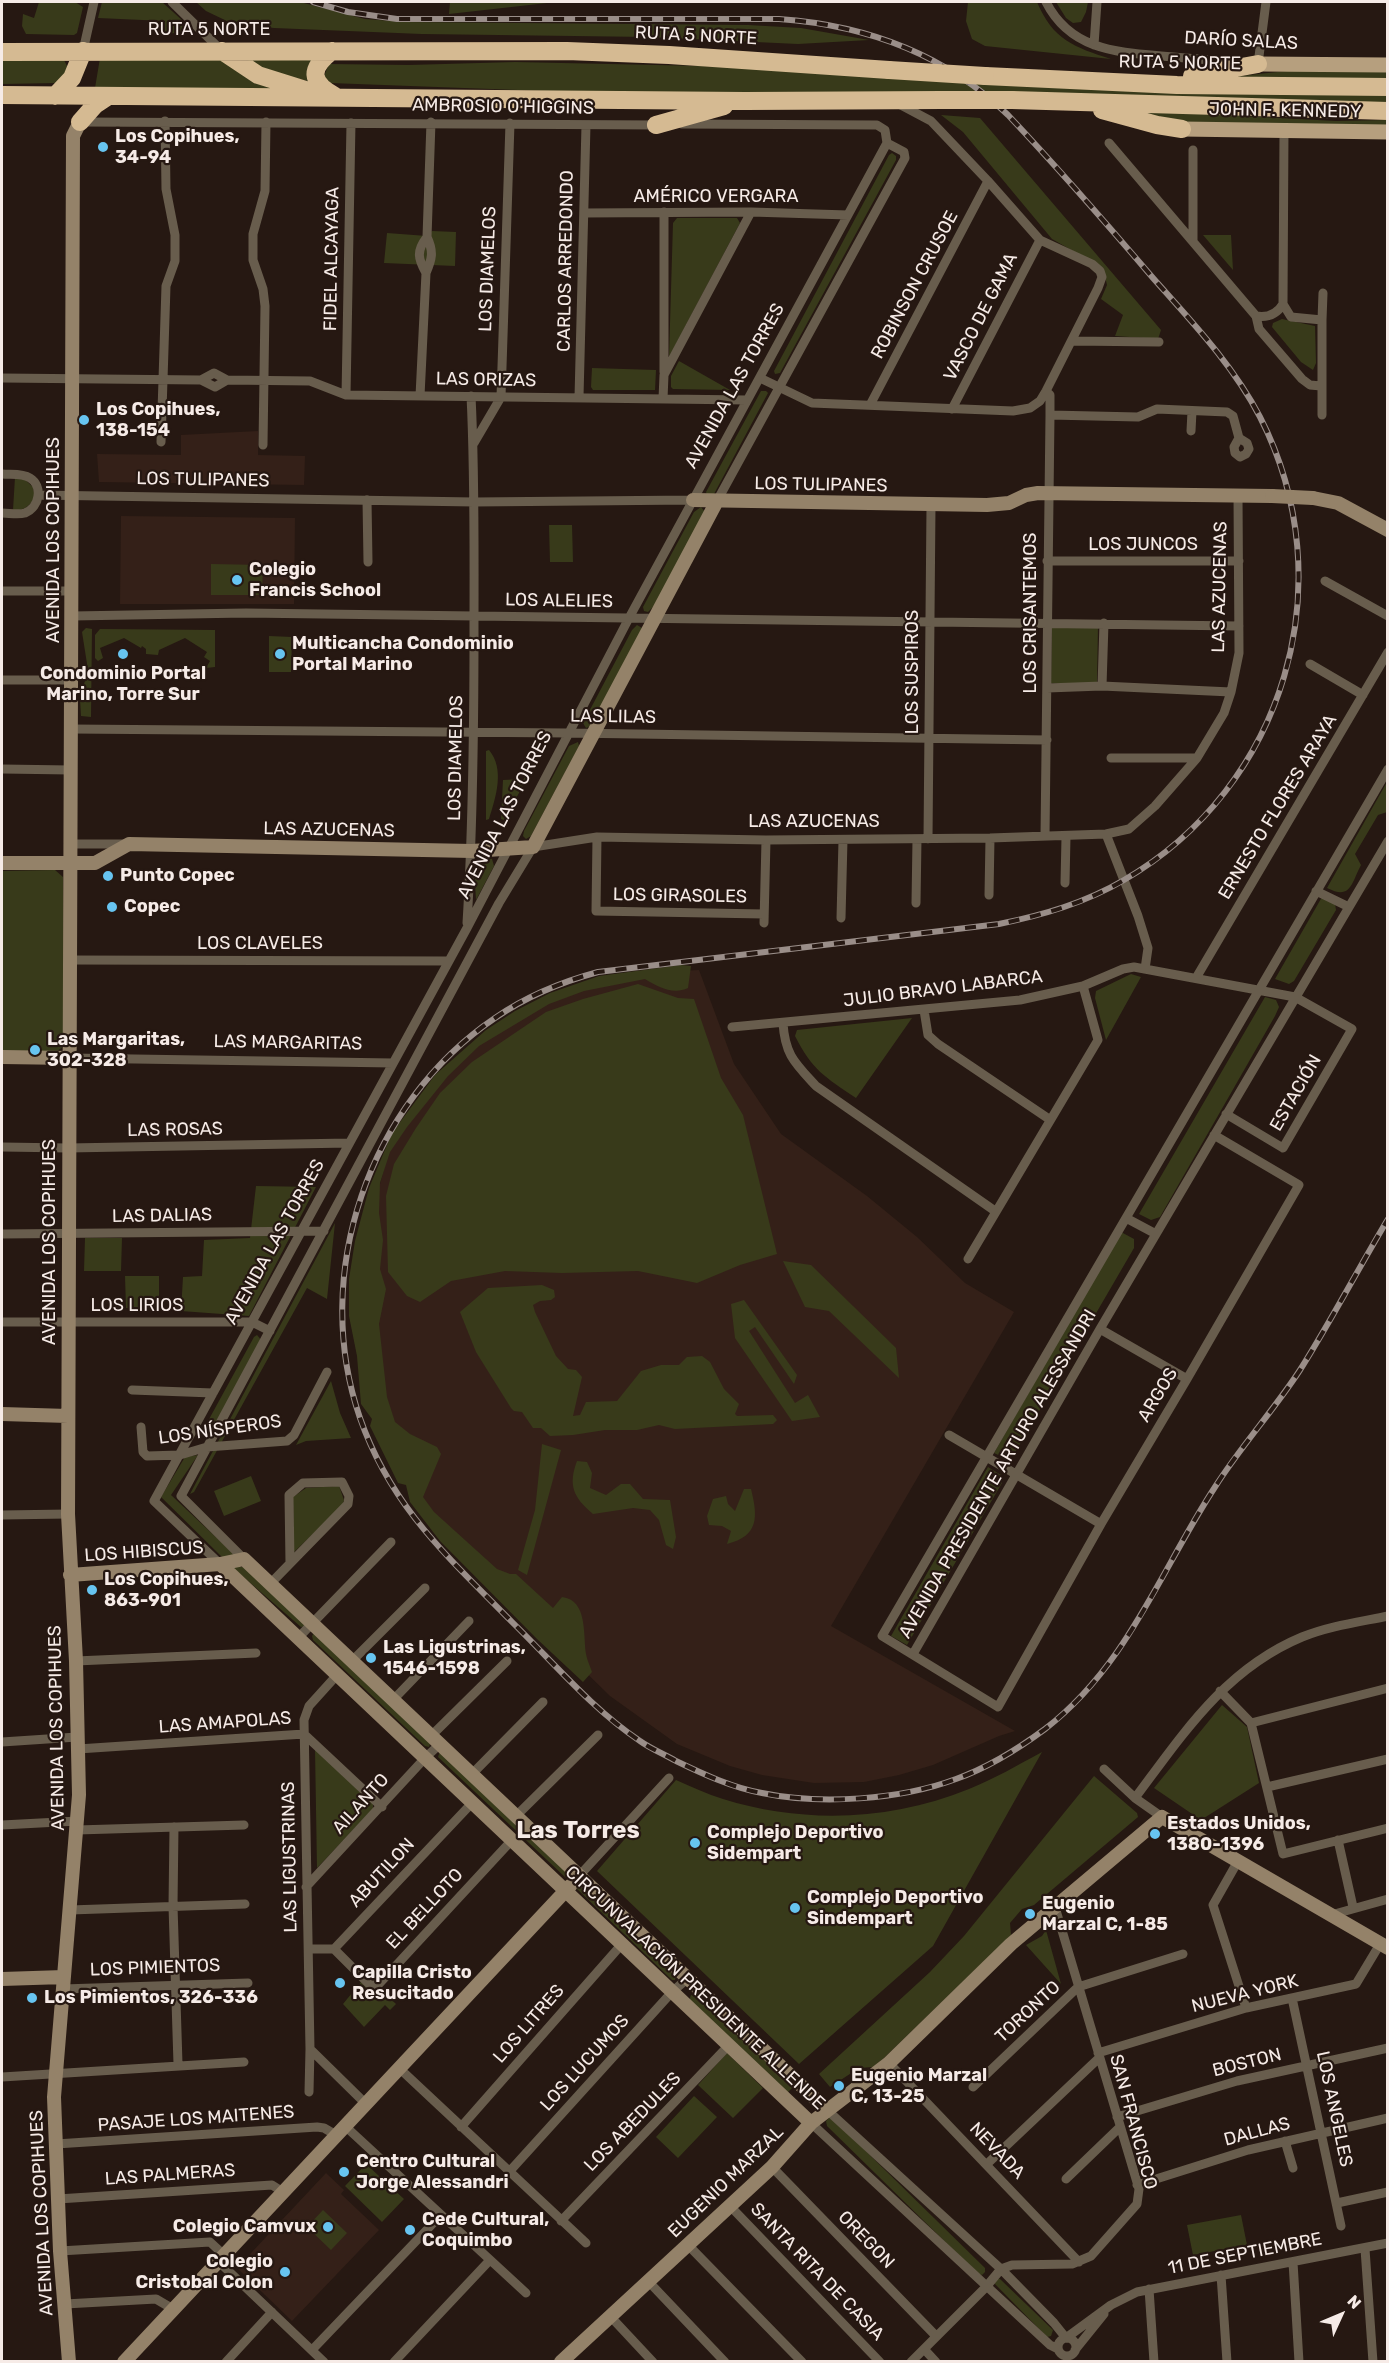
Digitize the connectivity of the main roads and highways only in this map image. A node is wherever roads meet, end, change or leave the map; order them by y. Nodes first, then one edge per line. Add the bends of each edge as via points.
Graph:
1 (83, 51) junction
2 (222, 51) junction
3 (332, 51) junction
4 (2, 52) edge
5 (1258, 64) joint
6 (1388, 64) edge
7 (1135, 84) junction
8 (1388, 87) edge
9 (2, 95) edge
10 (55, 96) junction
11 (107, 97) junction
12 (337, 97) junction
13 (745, 101) junction
14 (1060, 101) junction
15 (1388, 111) edge
16 (80, 122) joint
17 (656, 125) road end
18 (1182, 129) joint
19 (1388, 132) edge
20 (693, 500) road end
21 (717, 501) junction
22 (1388, 530) edge
23 (533, 847) joint
24 (2, 863) edge
25 (71, 864) junction
26 (2, 1057) edge
27 (70, 1058) junction
28 (2, 1414) edge
29 (68, 1416) junction
30 (244, 1559) joint
31 (220, 1564) junction
32 (70, 1575) junction
33 (579, 1876) junction
34 (566, 1891) junction
35 (1384, 1946) edge
36 (2, 1979) edge
37 (64, 1983) junction
38 (826, 2109) junction
39 (811, 2123) junction
40 (569, 2359) edge
41 (69, 2361) edge
42 (124, 2361) edge

1 - 2 highway, RUTA 5 NORTE
1 - 4 highway, RUTA 5 NORTE
1 - 10 highway via 72,78
2 - 3 highway, RUTA 5 NORTE
2 - 12 highway via 266,78
3 - 7 highway, RUTA 5 NORTE, bridge via 633,53
3 - 12 highway via 320,61 316,76 320,86
5 - 6 main road, DARÍO SALAS
5 - 7 highway
7 - 8 highway, RUTA 5 NORTE
9 - 10 highway
10 - 11 highway
11 - 12 highway
11 - 16 highway
12 - 13 highway
13 - 14 highway, bridge
13 - 17 highway
14 - 15 highway
14 - 18 highway
16 - 25 main road, AVENIDA LOS COPIHUES via 73,136
18 - 19 main road, JOHN F. KENNEDY
20 - 21 main road, LOS TULIPANES
21 - 22 main road, LOS TULIPANES, bridge via 931,506 1004,504 1048,492 1272,496 1338,503
21 - 23 main road, AVENIDA LAS TORRES
23 - 25 main road, LAS AZUCENAS via 472,851 129,844 95,863
24 - 25 main road
25 - 27 main road, AVENIDA LOS COPIHUES
26 - 27 main road, LAS MARGARITAS
27 - 29 main road, AVENIDA LOS COPIHUES
28 - 29 main road
29 - 32 main road, AVENIDA LOS COPIHUES
30 - 31 main road, LOS HIBISCUS
30 - 33 main road, CIRCUNVALACIÓN PRESIDENTE ALLENDE
31 - 32 main road, LOS HIBISCUS
31 - 34 main road, CIRCUNVALACIÓN PRESIDENTE ALLENDE
32 - 37 main road, AVENIDA LOS COPIHUES via 76,1661 78,1825
33 - 34 main road
33 - 38 main road, CIRCUNVALACIÓN PRESIDENTE ALLENDE
34 - 39 main road, CIRCUNVALACIÓN PRESIDENTE ALLENDE
34 - 42 main road
35 - 38 main road, EUGENIO MARZAL via 1162,1817 1011,1944 889,2063
36 - 37 main road, LOS PIMIENTOS
37 - 41 main road, AVENIDA LOS COPIHUES via 54,2097
38 - 39 main road, EUGENIO MARZAL
39 - 40 main road, EUGENIO MARZAL via 772,2167 610,2316

